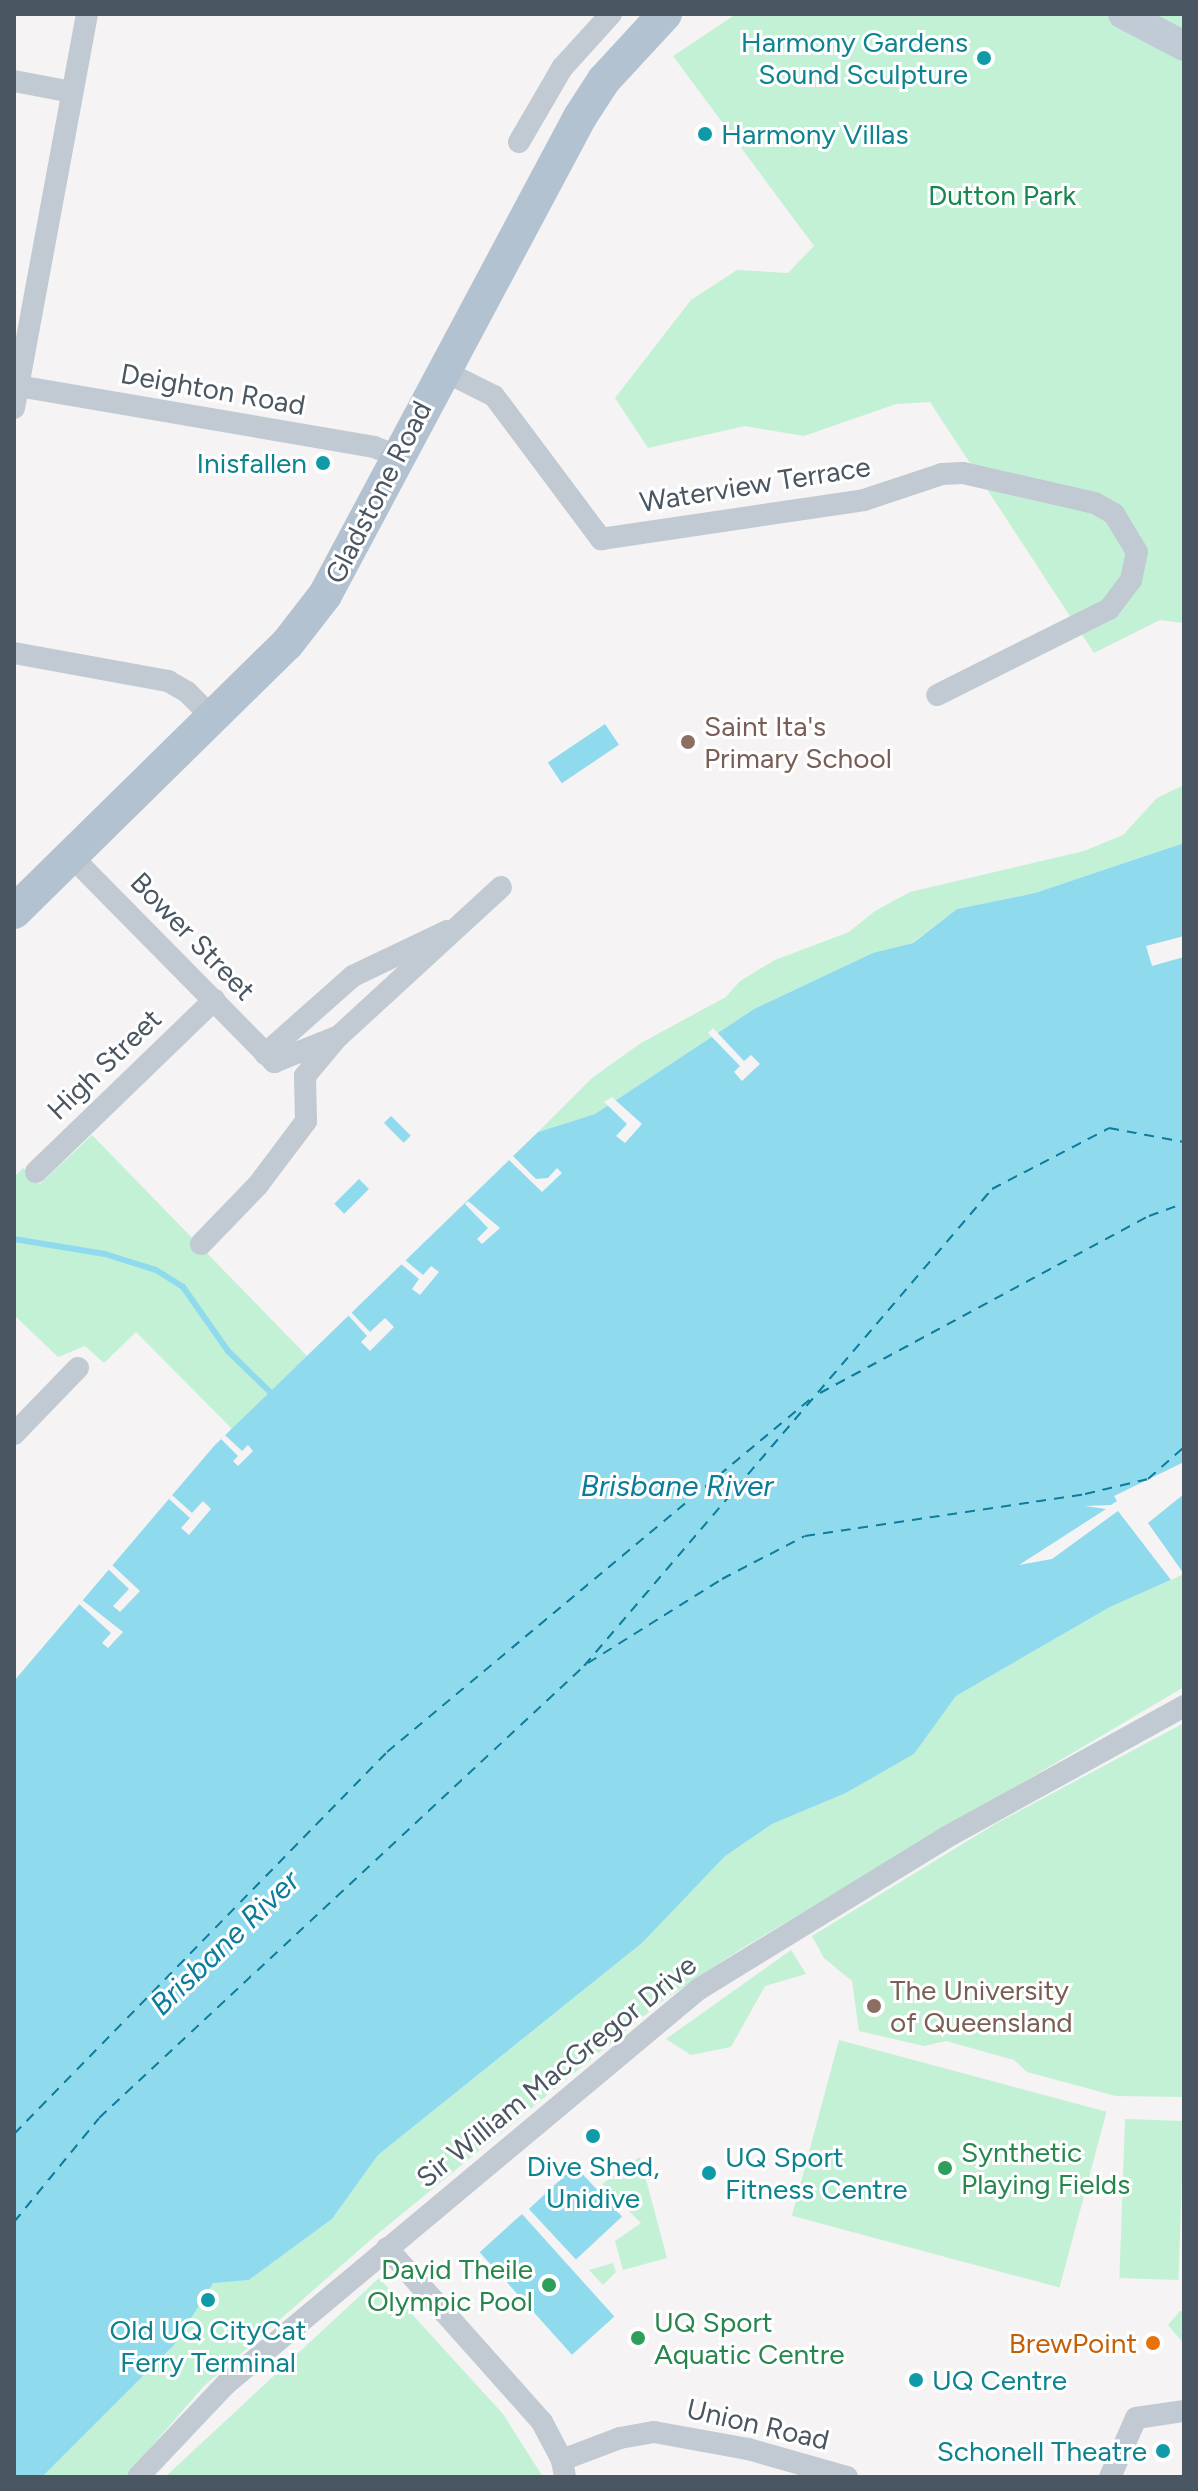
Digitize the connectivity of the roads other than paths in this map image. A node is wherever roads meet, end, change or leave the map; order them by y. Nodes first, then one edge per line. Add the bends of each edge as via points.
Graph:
1 (87, 14) edge
2 (611, 14) edge
3 (665, 14) edge
4 (1123, 14) edge
5 (1184, 46) edge
6 (14, 81) edge
7 (72, 92) junction
8 (519, 142) dead end
9 (442, 370) junction
10 (17, 383) edge
11 (397, 456) junction
12 (14, 653) edge
13 (937, 695) dead end
14 (213, 718) junction
15 (72, 857) junction
16 (501, 887) dead end
17 (14, 912) edge
18 (457, 927) junction
19 (214, 1000) junction
20 (339, 1036) junction
21 (267, 1057) junction
22 (36, 1172) dead end
23 (201, 1244) dead end
24 (78, 1368) dead end
25 (14, 1434) edge
26 (1184, 1706) edge
27 (387, 2248) junction
28 (1184, 2411) edge
29 (563, 2468) edge
30 (138, 2477) edge
31 (847, 2477) edge
32 (1110, 2477) edge

1 - 7 street
2 - 8 street via 562,68
3 - 9 main road, Gladstone Road via 604,80 580,117
4 - 5 street
6 - 7 street
7 - 10 street
9 - 11 main road, Gladstone Road
9 - 13 street, Waterview Terrace via 494,396 599,538 864,500 942,474 963,473 1095,503 1114,514 1137,552 1123,591 1109,609
10 - 11 street, Deighton Road via 374,447
11 - 14 main road, Gladstone Road via 325,595 287,644
12 - 14 street via 168,681
14 - 15 main road, Gladstone Road
15 - 17 main road, Gladstone Road
15 - 19 street, Bower Street
16 - 18 street
18 - 20 street
18 - 21 street via 353,976
19 - 21 street, Bower Street
19 - 22 street, High Street
20 - 21 street via 279,1062
20 - 23 street via 305,1076 306,1121 258,1185
24 - 25 street
26 - 27 street, Sir William MacGregor Drive via 945,1838 699,1989
27 - 29 street via 542,2422
27 - 30 street, Sir William MacGregor Drive via 226,2384
28 - 32 street via 1136,2418
29 - 31 street, Union Road via 620,2438 654,2432 737,2446

